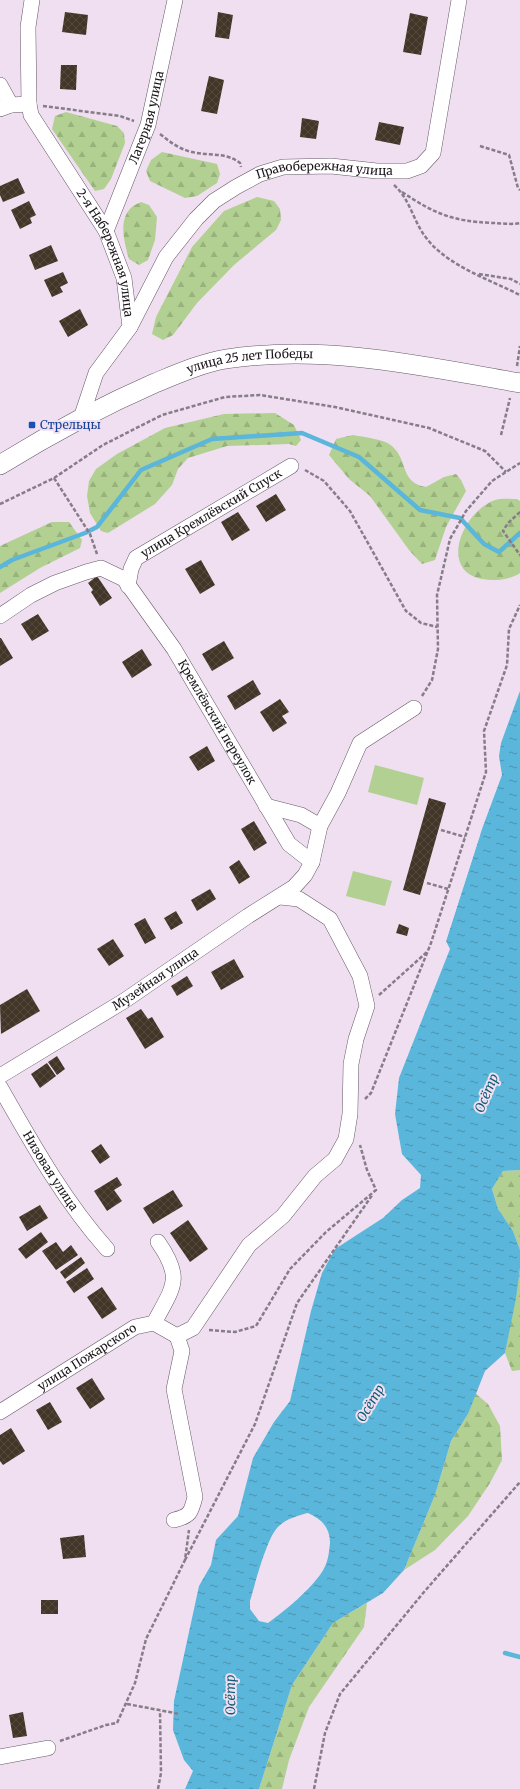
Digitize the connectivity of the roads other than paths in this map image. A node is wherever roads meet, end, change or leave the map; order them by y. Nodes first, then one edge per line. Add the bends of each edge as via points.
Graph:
1 (32, 0) edge
2 (175, 0) edge
3 (459, 0) edge
4 (0, 85) edge
5 (5, 107) edge
6 (30, 109) junction
7 (106, 231) junction
8 (130, 327) junction
9 (517, 382) edge
10 (81, 418) junction
11 (0, 465) edge
12 (297, 467) road end
13 (126, 582) junction
14 (0, 616) edge
15 (414, 708) road end
16 (266, 806) junction
17 (320, 826) junction
18 (312, 862) junction
19 (280, 897) junction
20 (0, 1076) edge
21 (0, 1087) edge
22 (158, 1242) dead end
23 (107, 1249) dead end
24 (154, 1323) junction
25 (177, 1336) junction
26 (0, 1412) edge
27 (174, 1520) dead end
28 (48, 1748) road end
29 (0, 1757) edge

1 - 6 street via 28,27
2 - 7 street, Лагерная улица via 148,125
3 - 8 street, Правобережная улица via 433,152 421,166 407,171 330,166 283,167 260,174 214,201 196,219 166,257
4 - 5 street
5 - 6 street
6 - 7 street, 2-я Набережная улица
7 - 8 street, 2-я Набережная улица via 124,278
8 - 10 street, 2-я Набережная улица via 96,373
9 - 10 main road, улица 25 лет Победы via 350,355 282,353 225,359 177,374
10 - 11 main road, улица 25 лет Победы
12 - 13 street, улица Кремлёвский Спуск via 136,558
13 - 14 street via 101,568 55,583 31,595
13 - 16 street, Кремлёвский переулок via 174,649
15 - 17 street, Музейная улица via 360,743
16 - 17 street via 301,815
16 - 18 street, Кремлёвский переулок via 288,844
17 - 18 street, Музейная улица
18 - 19 street, Музейная улица via 305,875
19 - 20 street, Музейная улица via 124,1001
19 - 25 street via 299,899 330,919 360,976 367,1006 351,1064 350,1114 346,1139 334,1159 315,1176 283,1216 249,1245 193,1328
21 - 23 street, Низовая улица via 46,1166
22 - 24 street via 174,1271 172,1288
24 - 25 street
24 - 26 street, улица Пожарского via 135,1327
25 - 27 street via 182,1351 174,1389 195,1497 192,1511 184,1518
28 - 29 street

